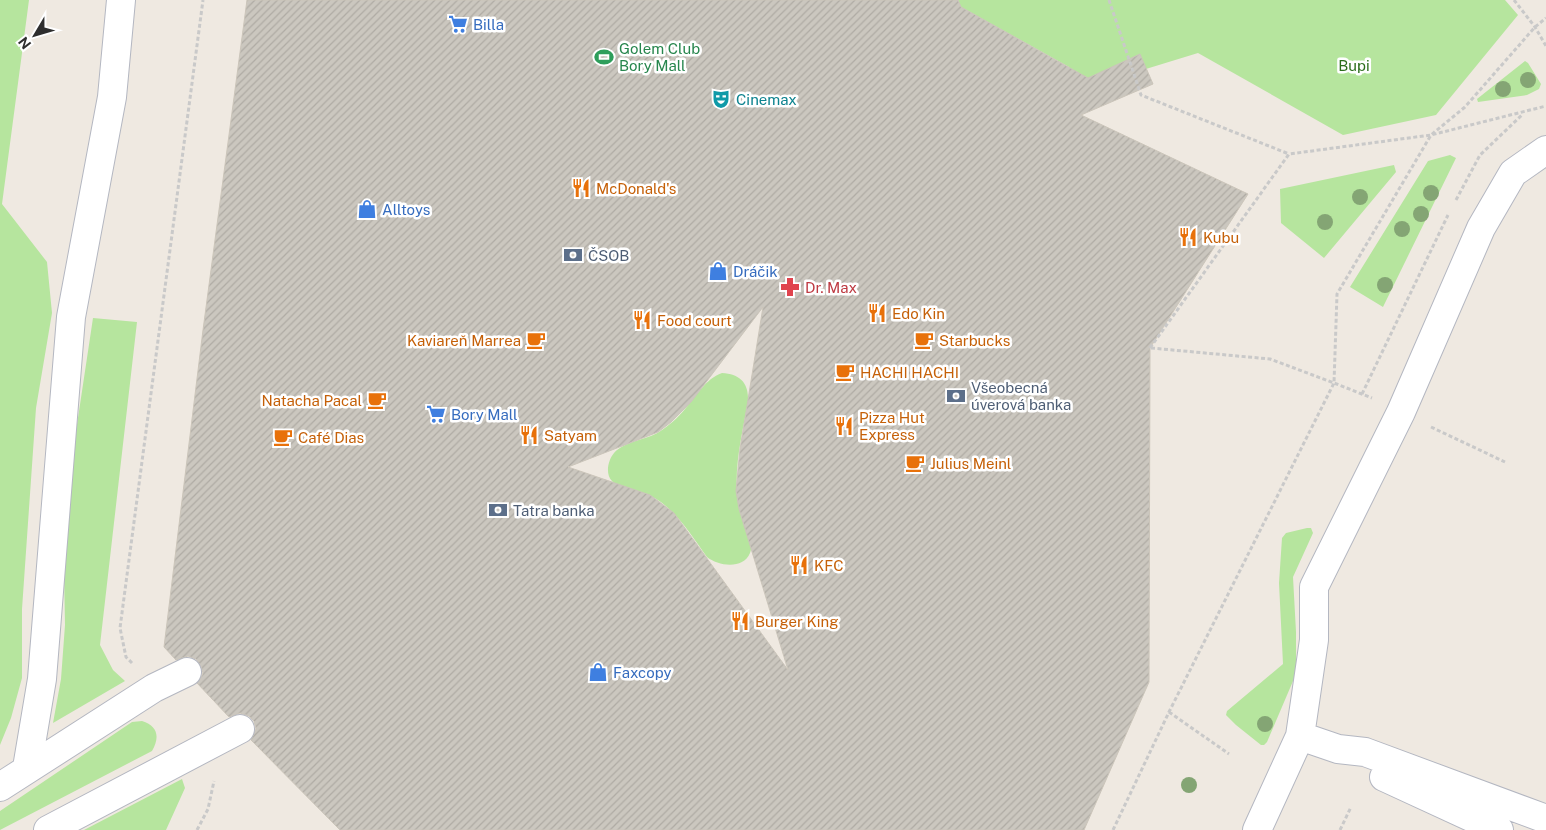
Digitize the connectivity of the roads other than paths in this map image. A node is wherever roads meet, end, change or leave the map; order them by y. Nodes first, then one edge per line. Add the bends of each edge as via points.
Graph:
1 (121, 0) edge
2 (1546, 150) edge
3 (187, 672) dead end
4 (240, 729) dead end
5 (1300, 736) junction
6 (1338, 749) junction
7 (27, 768) junction
8 (1, 785) edge
9 (1546, 819) edge
10 (48, 830) edge
11 (1257, 830) edge
12 (1499, 830) edge

1 - 7 lane via 112,97 71,317 42,679
2 - 5 lane via 1513,173 1482,228 1401,412 1314,588 1314,640
3 - 7 lane via 154,688
4 - 10 lane
5 - 6 lane
5 - 11 lane
6 - 9 lane via 1364,752
6 - 12 lane via 1362,767
7 - 8 lane

